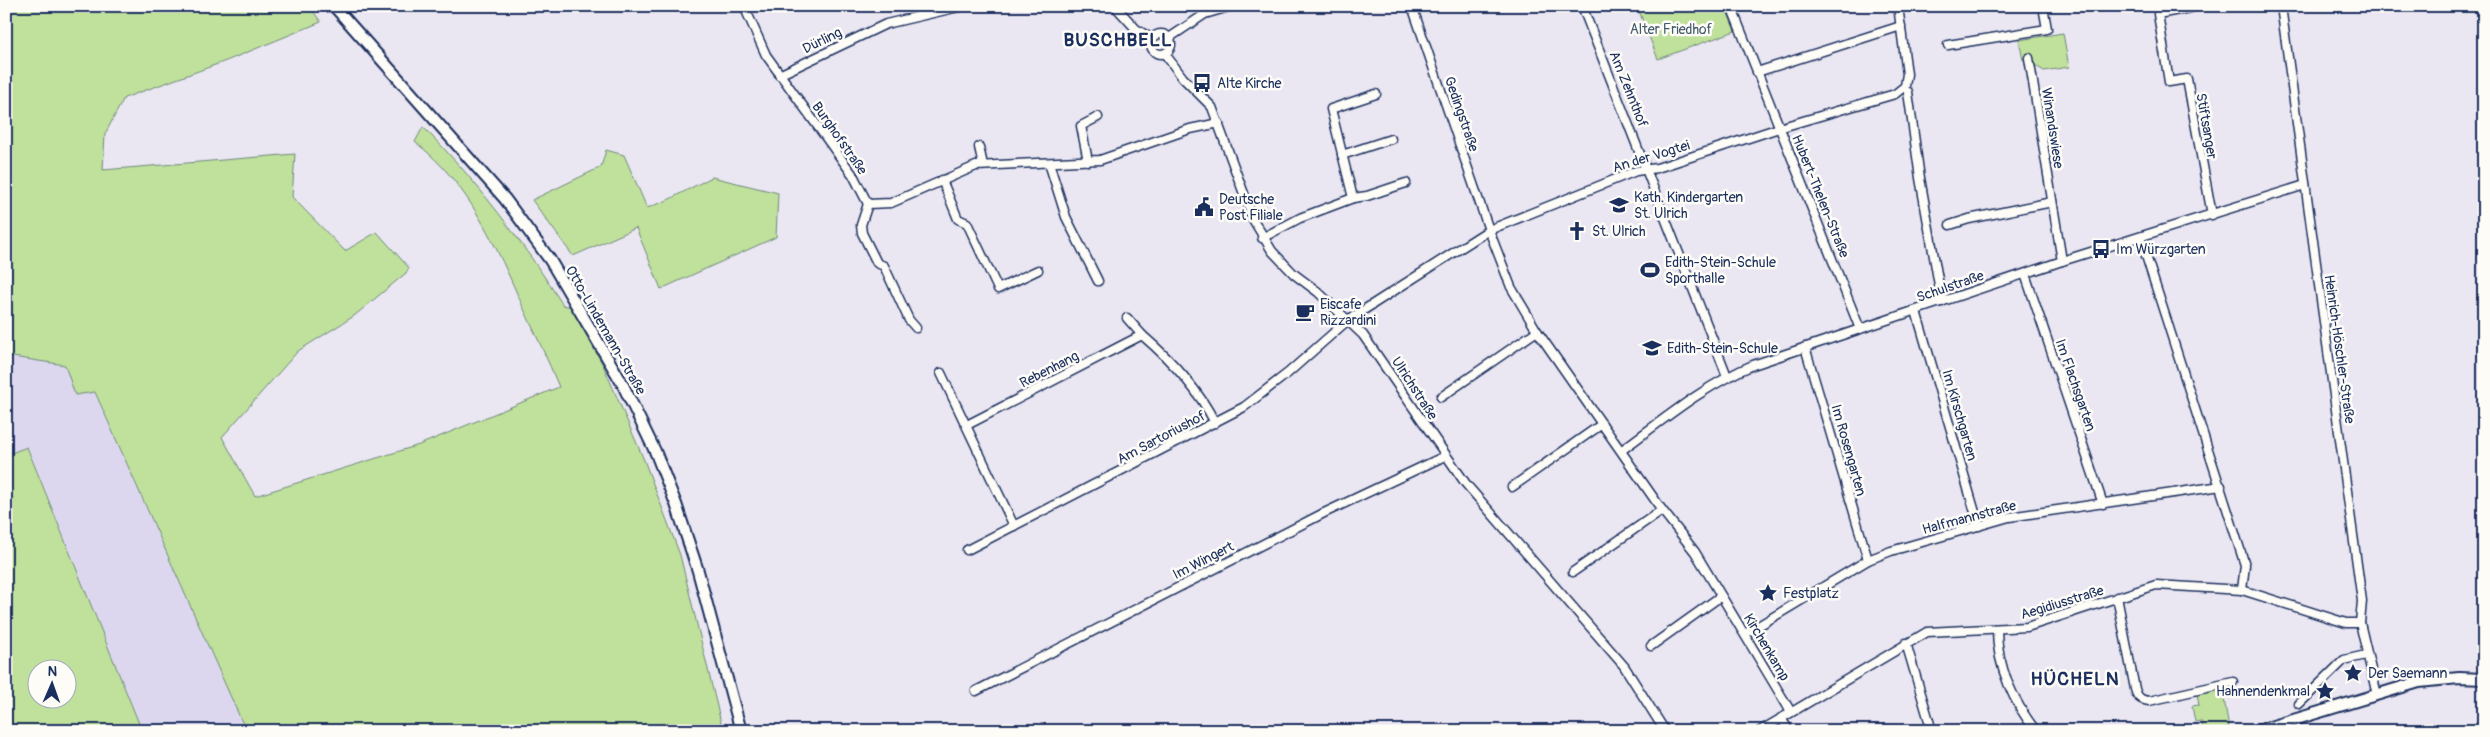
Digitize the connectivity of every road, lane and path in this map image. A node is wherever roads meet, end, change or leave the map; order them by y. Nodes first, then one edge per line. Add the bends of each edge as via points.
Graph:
1 (334, 6) edge
2 (744, 6) edge
3 (963, 6) edge
4 (1114, 6) edge
5 (1232, 6) edge
6 (1412, 6) edge
7 (1582, 6) edge
8 (1731, 6) edge
9 (1898, 6) edge
10 (2043, 6) edge
11 (2200, 6) edge
12 (2281, 6) edge
13 (1901, 26) junction
14 (1169, 38) junction
15 (1152, 39) junction
16 (1948, 46) dead end
17 (1165, 54) junction
18 (2029, 58) dead end
19 (1757, 72) junction
20 (779, 75) junction
21 (1908, 92) dead end
22 (1376, 94) dead end
23 (1098, 117) dead end
24 (1219, 123) junction
25 (1780, 128) junction
26 (1391, 139) dead end
27 (979, 147) dead end
28 (1342, 155) junction
29 (1088, 161) junction
30 (1049, 164) junction
31 (983, 165) junction
32 (1648, 170) junction
33 (942, 180) junction
34 (1406, 183) dead end
35 (2305, 185) junction
36 (1353, 198) junction
37 (2052, 202) junction
38 (868, 204) junction
39 (2212, 215) junction
40 (1950, 224) dead end
41 (1489, 230) junction
42 (2140, 237) junction
43 (1262, 238) junction
44 (2062, 261) junction
45 (1038, 270) dead end
46 (2025, 274) junction
47 (1098, 281) dead end
48 (1942, 302) junction
49 (1916, 311) junction
50 (1127, 318) dead end
51 (1348, 320) junction
52 (916, 328) dead end
53 (1860, 329) junction
54 (1537, 331) junction
55 (1142, 335) junction
56 (1805, 347) junction
57 (941, 373) dead end
58 (1727, 376) junction
59 (1441, 397) dead end
60 (1215, 423) junction
61 (1602, 424) junction
62 (967, 425) junction
63 (1622, 450) junction
64 (1445, 456) junction
65 (2221, 486) junction
66 (1512, 487) dead end
67 (2103, 504) junction
68 (1662, 510) junction
69 (1014, 526) junction
70 (1979, 526) junction
71 (967, 550) dead end
72 (1868, 560) junction
73 (1573, 572) dead end
74 (2242, 590) junction
75 (1721, 596) junction
76 (2117, 597) junction
77 (2360, 623) junction
78 (1997, 630) junction
79 (1745, 634) junction
80 (1906, 643) junction
81 (1651, 646) dead end
82 (2366, 655) junction
83 (2484, 678) edge
84 (2233, 682) dead end
85 (976, 691) dead end
86 (2377, 695) junction
87 (2299, 704) dead end
88 (1791, 712) junction
89 (1781, 718) junction
90 (741, 731) edge
91 (1665, 731) edge
92 (1760, 731) edge
93 (1789, 731) edge
94 (1932, 731) edge
95 (2036, 731) edge
96 (2257, 731) edge

1 - 90 street, Otto-Lindemann-Straße via 505,199 550,260 622,383 655,451 679,512
2 - 20 street, Burghofstraße via 766,55
3 - 20 street, Dürling via 886,24
4 - 15 street via 1136,29
5 - 14 street via 1205,14
6 - 41 street, Gedingstraße
7 - 32 street, Am Zehnthof
8 - 19 street, Hubert-Thelen-Straße
9 - 13 street, An der Vogtei
10 - 16 street via 2047,29
11 - 39 street, Stiftsanger via 2158,14 2169,82 2187,79
12 - 35 street, Heinrich-Höschler-Straße
13 - 19 street
13 - 25 street, An der Vogtei via 1907,74 1901,90
14 - 15 street via 1160,34
14 - 17 street via 1170,48
15 - 17 street via 1154,52
17 - 24 street, Ulrichstraße via 1208,101
18 - 37 street, Winandswiese
19 - 25 street, Hubert-Thelen-Straße
20 - 38 street, Burghofstraße via 853,175
21 - 48 street
22 - 28 street via 1331,109
23 - 29 street via 1081,126
24 - 29 street via 1190,128 1110,157
24 - 43 street, Ulrichstraße
25 - 32 street, An der Vogtei
25 - 53 street, Hubert-Thelen-Straße
26 - 28 street
27 - 31 street
28 - 36 street
29 - 30 street
30 - 31 street
30 - 47 street via 1066,217
31 - 33 street
32 - 41 street, An der Vogtei via 1636,171
32 - 58 street, Am Zehnthof
33 - 38 street via 891,203
33 - 45 street via 958,219 967,223 998,289
34 - 36 street
35 - 39 street, Schulstraße
35 - 77 street, Heinrich-Höschler-Straße via 2362,601
36 - 43 street via 1300,218
37 - 40 street
37 - 44 street, Winandswiese
38 - 52 street via 861,225 862,233 877,263 884,266 909,320
39 - 42 street, Schulstraße
41 - 51 street, An der Vogtei
41 - 54 street, Kirchenkamp via 1511,287
42 - 44 street, Schulstraße
42 - 65 street
43 - 51 street, Ulrichstraße via 1281,262
44 - 46 street, Schulstraße
46 - 48 street, Schulstraße
46 - 67 street, Im Flachsgarten
48 - 49 street, Schulstraße
49 - 53 street, Schulstraße
49 - 70 street, Im Kirschgarten
50 - 55 street
51 - 60 street, Am Sartoriushof via 1251,403
51 - 64 street, Ulrichstraße via 1384,362
53 - 56 street, Schulstraße
54 - 59 street
54 - 61 street, Kirchenkamp
55 - 60 street via 1192,385
55 - 62 street, Rebenhang
56 - 58 street, Schulstraße
56 - 72 street, Im Rosengarten
57 - 62 street
58 - 63 street, Schulstraße
60 - 69 street, Am Sartoriushof
61 - 63 street, Kirchenkamp
61 - 66 street
62 - 69 street
63 - 68 street, Kirchenkamp
64 - 85 street, Im Wingert via 1324,513
64 - 91 street, Ulrichstraße via 1484,506 1624,666
65 - 67 street, Halfmannstraße
65 - 74 street via 2245,565
67 - 70 street, Halfmannstraße via 2009,517
68 - 73 street
68 - 75 street, Kirchenkamp via 1695,552
69 - 71 street, Am Sartoriushof
70 - 72 street, Halfmannstraße
72 - 79 street, Halfmannstraße
74 - 76 street, Aegidiusstraße via 2156,585
74 - 77 street, Aegidiusstraße via 2346,623
75 - 79 street, Kirchenkamp
75 - 81 street
76 - 78 street, Aegidiusstraße via 2027,627
76 - 84 street via 2137,696 2149,701
77 - 82 street, Heinrich-Höschler-Straße
78 - 80 street, Aegidiusstraße via 1927,632
78 - 95 street via 2008,684
79 - 88 street, Kirchenkamp
80 - 88 street, Aegidiusstraße
80 - 94 street
82 - 86 street, Heinrich-Höschler-Straße
82 - 87 street via 2344,660
83 - 86 street via 2419,682
86 - 96 street
88 - 89 street, Aegidiusstraße
89 - 92 street, Aegidiusstraße
89 - 93 street

